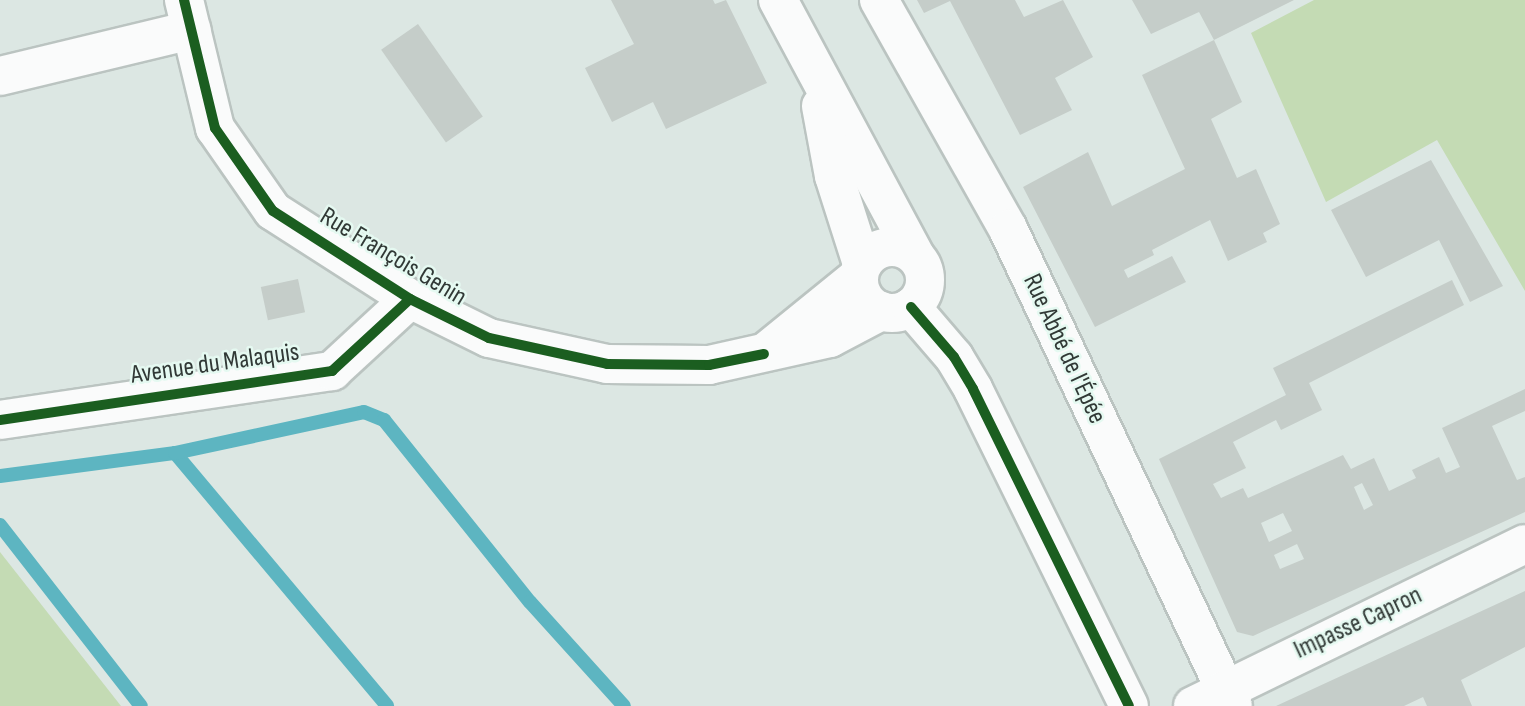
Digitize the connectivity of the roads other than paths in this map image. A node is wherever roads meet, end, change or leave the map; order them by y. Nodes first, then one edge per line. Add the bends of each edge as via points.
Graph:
1 (778, 0) edge
2 (879, 0) edge
3 (188, 15) edge
4 (814, 73) junction
5 (0, 76) edge
6 (915, 256) junction
7 (860, 270) junction
8 (410, 299) junction
9 (896, 309) junction
10 (764, 354) junction
11 (0, 420) edge
12 (1525, 544) edge
13 (1217, 701) edge
14 (1129, 706) edge

1 - 4 street
2 - 13 street, Rue Abbé de l'Épée via 1008,229
3 - 5 street
3 - 8 street, Rue François Genin via 215,128 273,211
4 - 6 street
4 - 7 street via 834,176
6 - 7 street via 897,246 886,247
6 - 9 street via 925,276 924,288
7 - 9 street via 864,298
7 - 10 street, Rue François Genin
8 - 10 street, Rue François Genin via 489,338 607,365 709,365
8 - 11 street, Avenue du Malaquis via 332,371
9 - 10 street, Rue François Genin via 830,338
9 - 14 street via 954,357 973,389
12 - 13 street, Impasse Capron

